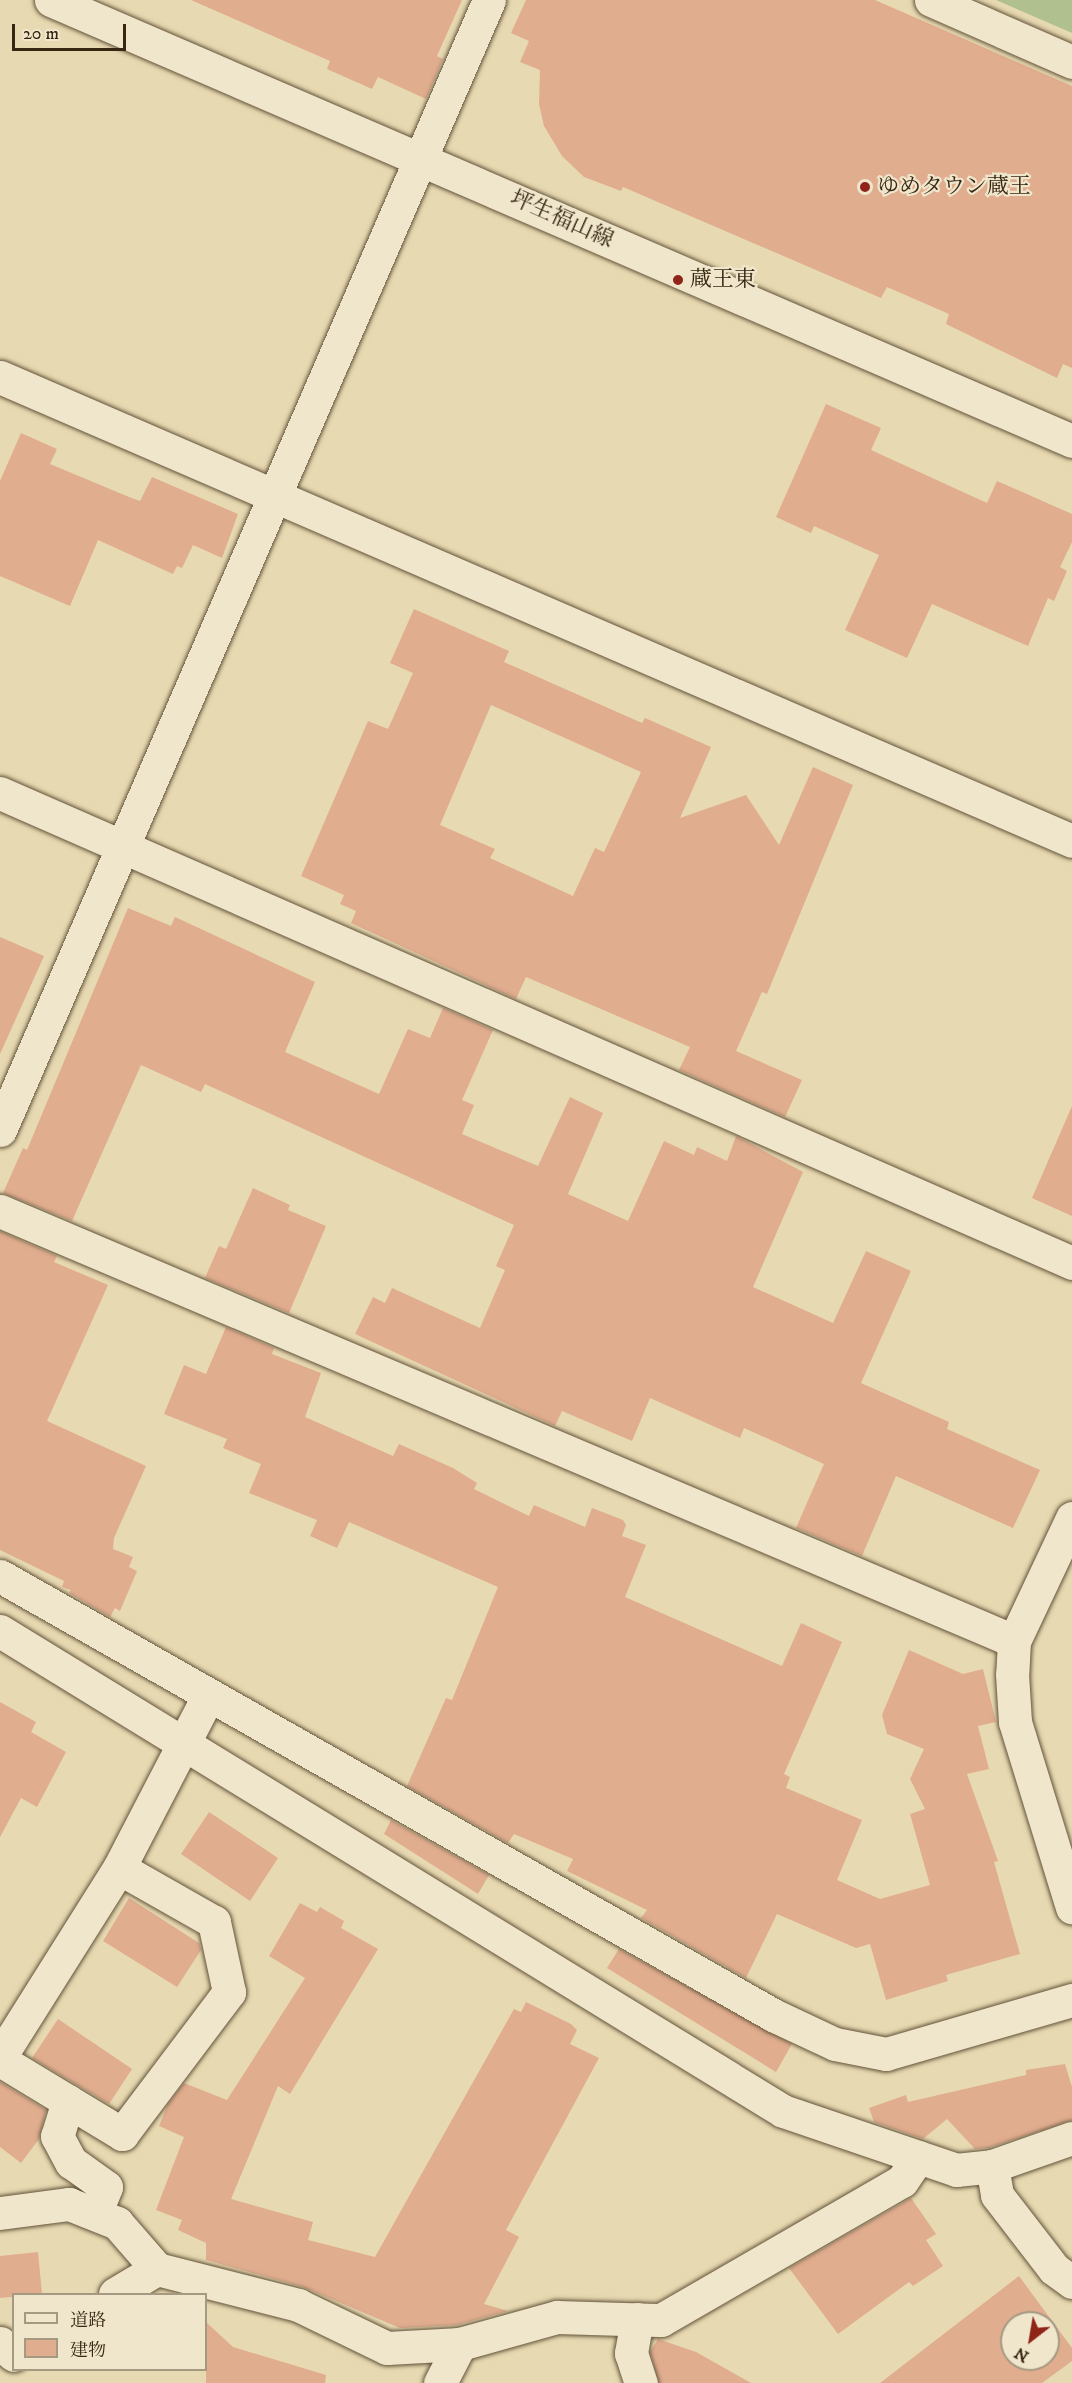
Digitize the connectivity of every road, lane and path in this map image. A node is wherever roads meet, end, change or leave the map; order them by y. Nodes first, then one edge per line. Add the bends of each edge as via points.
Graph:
1 (51, 0) edge
2 (489, 0) edge
3 (931, 0) edge
4 (1072, 62) edge
5 (418, 157) junction
6 (0, 377) edge
7 (1072, 441) edge
8 (273, 496) junction
9 (0, 793) edge
10 (1072, 841) edge
11 (123, 848) junction
12 (0, 1130) edge
13 (0, 1211) edge
14 (1072, 1263) edge
15 (1072, 1518) edge
16 (0, 1576) edge
17 (0, 1631) edge
18 (1014, 1641) junction
19 (208, 1696) junction
20 (184, 1743) junction
21 (119, 1868) junction
22 (1072, 1907) edge
23 (1072, 2000) edge
24 (0, 2059) edge
25 (68, 2102) junction
26 (1072, 2138) edge
27 (918, 2157) junction
28 (992, 2166) junction
29 (0, 2213) edge
30 (95, 2214) junction
31 (157, 2269) junction
32 (1072, 2282) edge
33 (118, 2293) edge
34 (637, 2319) junction
35 (0, 2343) edge
36 (460, 2344) junction
37 (12, 2358) edge
38 (12, 2362) edge
39 (0, 2374) edge
40 (440, 2383) edge
41 (641, 2383) edge

1 - 5 street, 坪生福山線
2 - 5 street
3 - 4 street
5 - 7 street, 坪生福山線
5 - 8 street
6 - 8 street
8 - 10 street
8 - 11 street
9 - 11 street
11 - 12 street
11 - 14 street
13 - 18 street
15 - 18 street
16 - 19 street
17 - 20 street
18 - 22 street via 1015,1722
19 - 20 street
19 - 23 street via 773,2015 834,2044 886,2054
20 - 21 street
20 - 27 street via 783,2111
21 - 24 street
21 - 25 street via 214,1923 229,1992 122,2134
24 - 25 street
25 - 30 street via 57,2136 71,2162 106,2187
26 - 28 street
27 - 28 street via 956,2170
27 - 34 street via 902,2181 661,2320
28 - 32 street via 997,2195 1054,2269
29 - 30 street via 69,2204
30 - 31 street via 117,2223
31 - 33 street
31 - 36 street via 298,2305 387,2348
34 - 36 street via 557,2317
34 - 41 street via 631,2353
35 - 37 street
36 - 40 street
38 - 39 street

